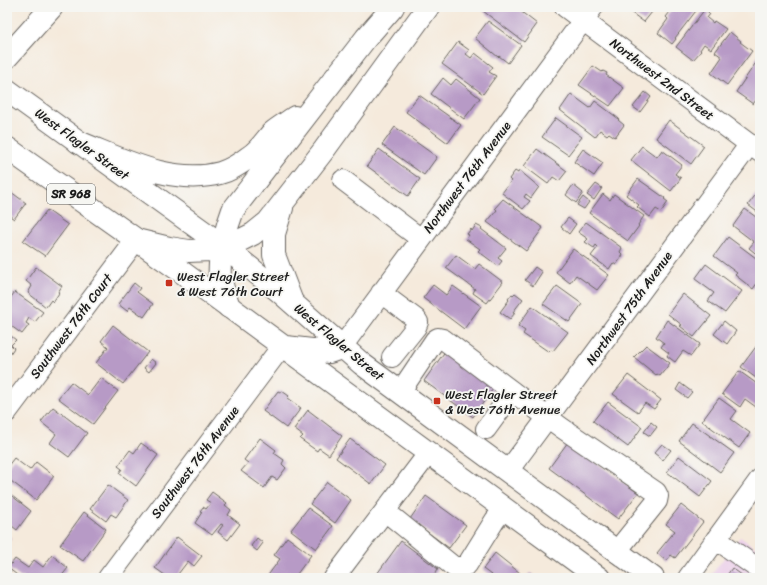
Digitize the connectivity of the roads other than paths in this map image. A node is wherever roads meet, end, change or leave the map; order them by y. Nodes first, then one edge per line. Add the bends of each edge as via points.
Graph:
1 (52, 7) edge
2 (393, 7) edge
3 (428, 7) edge
4 (565, 7) edge
5 (588, 14) edge
6 (11, 52) edge
7 (7, 90) edge
8 (314, 104) junction
9 (78, 142) junction
10 (7, 148) edge
11 (755, 148) edge
12 (343, 180) dead end
13 (284, 201) junction
14 (421, 239) junction
15 (136, 240) junction
16 (223, 246) junction
17 (381, 293) junction
18 (292, 302) junction
19 (229, 307) junction
20 (282, 346) junction
21 (341, 348) junction
22 (392, 357) dead end
23 (400, 392) junction
24 (513, 392) junction
25 (7, 412) edge
26 (548, 418) junction
27 (486, 428) dead end
28 (428, 454) junction
29 (508, 471) junction
30 (760, 479) edge
31 (464, 480) junction
32 (504, 509) junction
33 (385, 511) junction
34 (716, 538) junction
35 (616, 552) junction
36 (760, 570) edge
37 (108, 578) edge
38 (334, 578) edge
39 (599, 578) edge
40 (653, 578) edge
41 (688, 578) edge

1 - 6 main road
2 - 8 main road
3 - 13 main road
4 - 5 street, Northwest 2nd Street
5 - 11 street, Northwest 2nd Street
5 - 14 street, Northwest 76th Avenue
7 - 9 main road, West Flagler Street
8 - 9 main road via 273,132 252,156 216,174 184,176 147,169
8 - 16 main road via 233,210
9 - 16 main road, West Flagler Street
10 - 15 main road, SR 968
11 - 26 street, Northwest 75th Avenue
12 - 14 street
13 - 16 main road via 268,222 253,234
13 - 18 main road via 274,234 274,255
14 - 17 street, Northwest 76th Avenue
15 - 16 main road via 190,251
15 - 19 main road, SR 968
15 - 25 street, Southwest 76th Court
16 - 18 main road, West Flagler Street
16 - 19 main road via 219,264 220,278
17 - 21 street, Northwest 76th Avenue
17 - 22 street via 418,322
18 - 21 main road, West Flagler Street
19 - 20 main road, SR 968
20 - 21 main road via 329,352
20 - 28 main road, SR 968
20 - 37 street, Southwest 76th Avenue
21 - 23 main road, West Flagler Street
23 - 24 street via 438,338 443,339
23 - 29 main road, West Flagler Street
24 - 26 street
24 - 27 street
26 - 29 street, Northwest 75th Avenue
26 - 35 street via 656,492 657,501
28 - 31 main road, SR 968
28 - 33 street
29 - 31 main road via 490,479
29 - 35 main road, West Flagler Street
30 - 34 street
31 - 32 main road, SR 968
32 - 33 street via 467,564 460,567 454,567
32 - 39 main road, SR 968
33 - 38 street
34 - 36 street
34 - 41 street
35 - 40 main road, West Flagler Street

